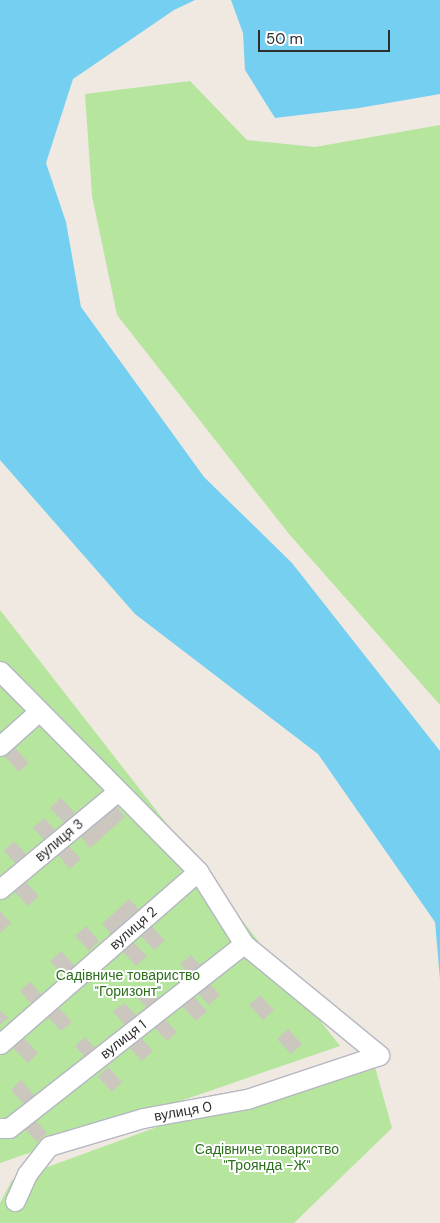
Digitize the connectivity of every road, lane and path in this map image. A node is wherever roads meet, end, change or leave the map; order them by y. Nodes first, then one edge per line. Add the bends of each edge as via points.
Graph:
1 (0, 671) edge
2 (38, 712) junction
3 (0, 746) edge
4 (118, 791) junction
5 (198, 871) junction
6 (0, 889) edge
7 (244, 944) junction
8 (0, 1044) edge
9 (0, 1128) edge
10 (15, 1201) dead end

1 - 2 street
2 - 3 street
2 - 4 street
4 - 5 street
4 - 6 street, вулиця 3
5 - 7 street
5 - 8 street, вулиця 2
7 - 9 street, вулиця 1 via 9,1128
7 - 10 street, вулиця 0 via 379,1055 247,1099 143,1118 49,1146 27,1174

